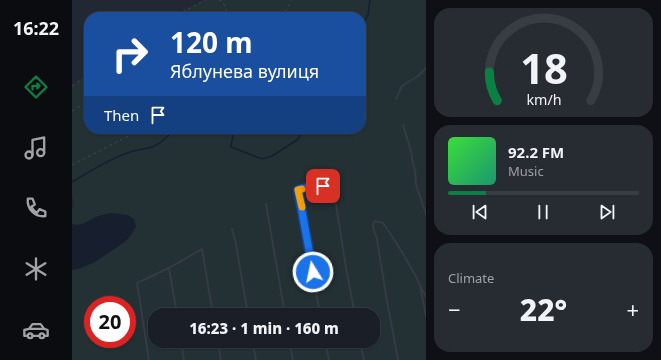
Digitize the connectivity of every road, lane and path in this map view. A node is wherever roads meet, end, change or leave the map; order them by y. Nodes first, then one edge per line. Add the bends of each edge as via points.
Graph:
1 (206, 0) edge
2 (219, 0) edge
3 (292, 0) edge
4 (182, 12) edge
5 (227, 12) edge
6 (285, 12) edge
7 (426, 68) edge
8 (84, 78) edge
9 (72, 86) edge
10 (396, 99) dead end
11 (84, 103) edge
12 (72, 111) edge
13 (403, 125) dead end
14 (132, 134) edge
15 (72, 165) edge
16 (266, 204) dead end
17 (426, 214) edge
18 (232, 229) dead end
19 (169, 268) junction
20 (419, 282) junction
21 (426, 297) edge
22 (176, 308) edge
23 (212, 308) edge
24 (247, 308) edge
25 (283, 308) edge
26 (319, 308) edge
27 (354, 308) edge
28 (426, 316) edge
29 (182, 348) edge
30 (219, 348) edge
31 (253, 348) edge
32 (290, 348) edge
33 (326, 348) edge
34 (361, 348) edge
35 (148, 360) edge
36 (184, 360) edge
37 (221, 360) edge
38 (256, 360) edge
39 (292, 360) edge
40 (329, 360) edge
41 (364, 360) edge
42 (398, 360) edge

1 - 4 path
2 - 5 path via 223,2
3 - 6 path
7 - 10 lane via 402,86
8 - 9 path
11 - 12 path
13 - 17 lane via 411,151 416,185
14 - 15 path
16 - 25 lane
18 - 24 lane
19 - 22 lane
19 - 23 lane via 202,249
19 - 35 lane via 137,283
20 - 21 lane
20 - 28 lane
20 - 42 lane via 383,223 375,221 373,227
26 - 27 lane via 298,190 316,185 334,192
29 - 36 lane
30 - 37 lane
31 - 38 lane
32 - 39 lane
33 - 40 lane
34 - 41 lane

